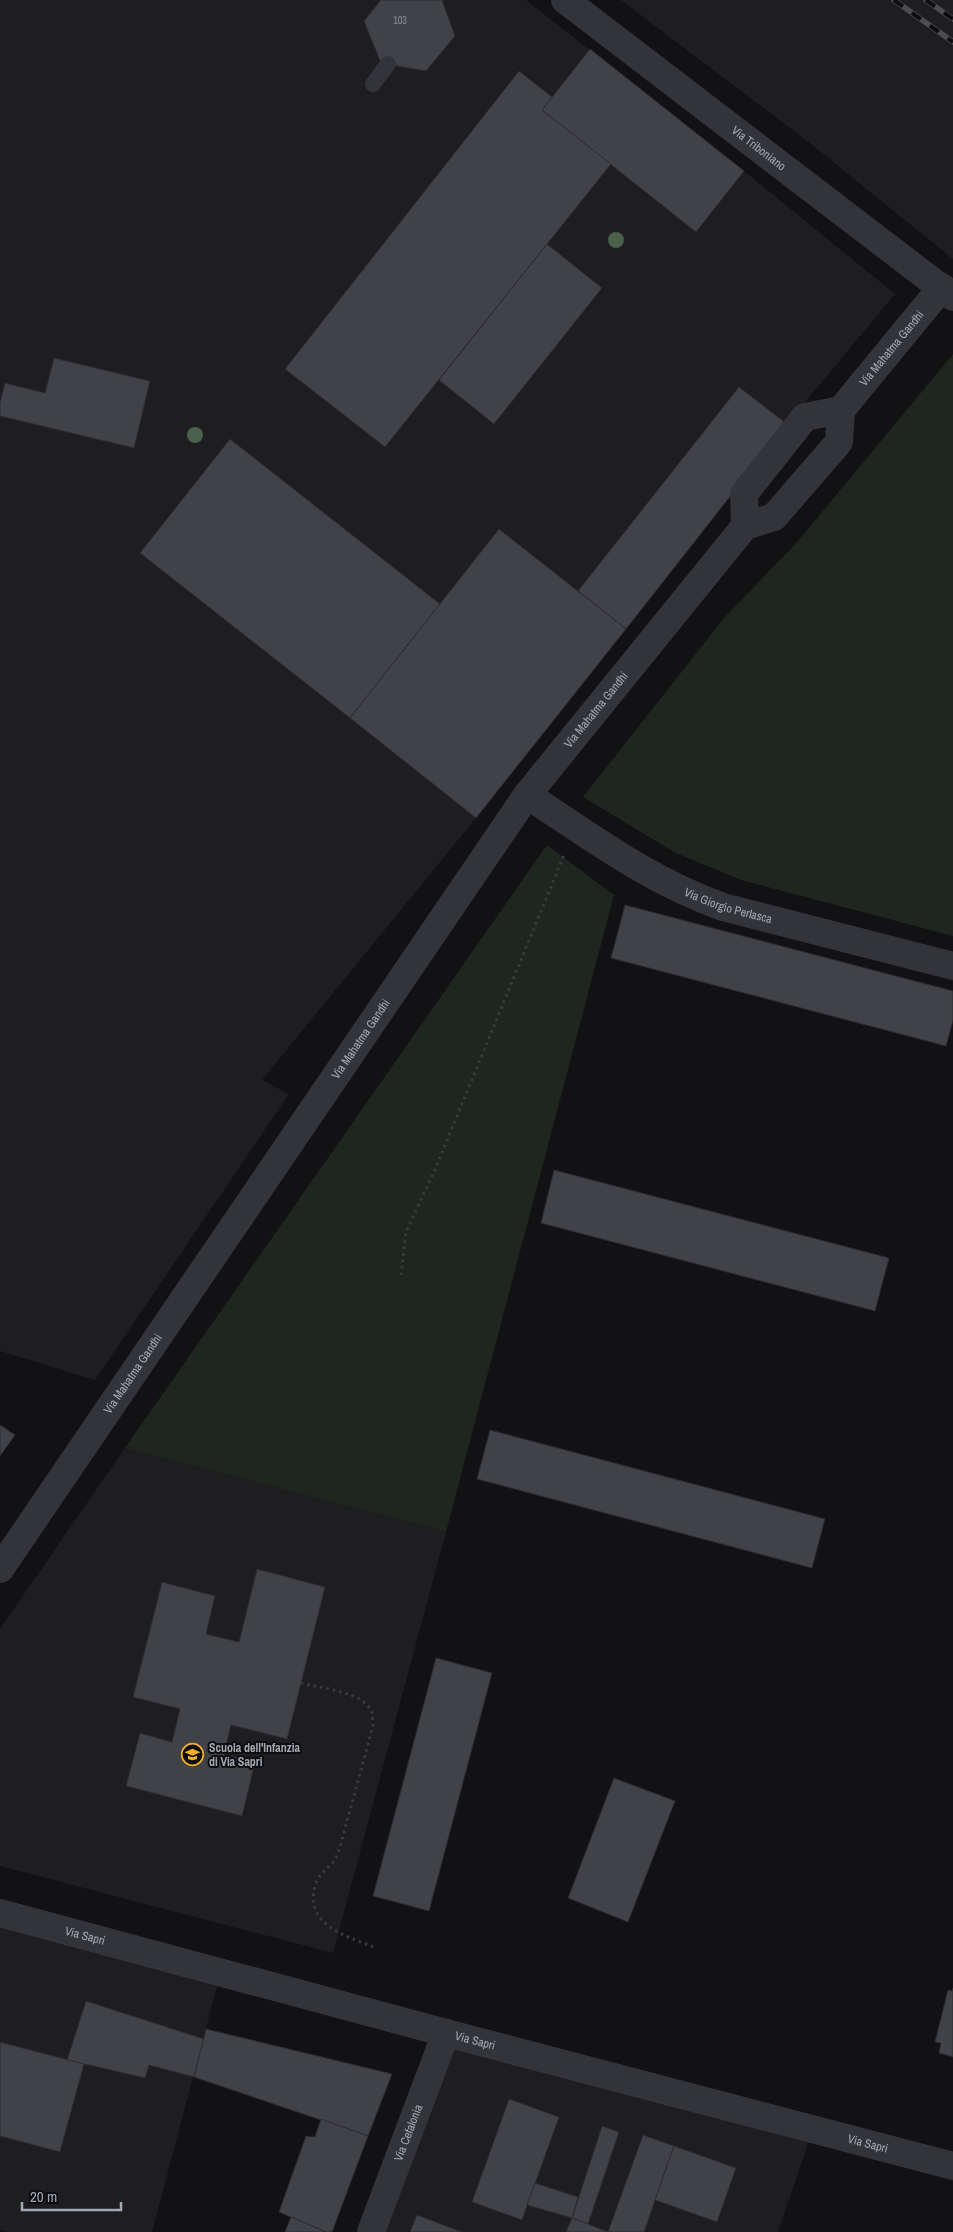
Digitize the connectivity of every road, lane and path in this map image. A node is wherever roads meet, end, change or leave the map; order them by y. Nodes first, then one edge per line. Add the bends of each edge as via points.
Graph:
1 (565, 0) edge
2 (388, 64) dead end
3 (373, 84) dead end
4 (947, 292) edge
5 (841, 410) junction
6 (744, 526) junction
7 (527, 795) junction
8 (579, 829) junction
9 (953, 966) edge
10 (401, 1275) dead end
11 (0, 1569) edge
12 (301, 1683) dead end
13 (0, 1914) edge
14 (374, 1946) dead end
15 (446, 2033) junction
16 (953, 2166) edge
17 (371, 2232) edge

1 - 4 street, Via Triboniano
2 - 3 lane
4 - 5 street, Via Mahatma Gandhi
5 - 6 street via 839,442 774,517
5 - 6 street via 805,417 744,494
6 - 7 street, Via Mahatma Gandhi
7 - 8 street, Via Giorgio Perlasca
7 - 11 street, Via Mahatma Gandhi
8 - 9 street, Via Giorgio Perlasca via 631,864 723,907
8 - 10 path via 564,841 564,857 406,1232
12 - 14 path via 352,1695 364,1701 372,1712 373,1726 340,1847 334,1861 323,1870 316,1884 314,1901 318,1915 329,1926
13 - 15 street, Via Sapri
15 - 16 street, Via Sapri
15 - 17 street, Via Cefalonia

